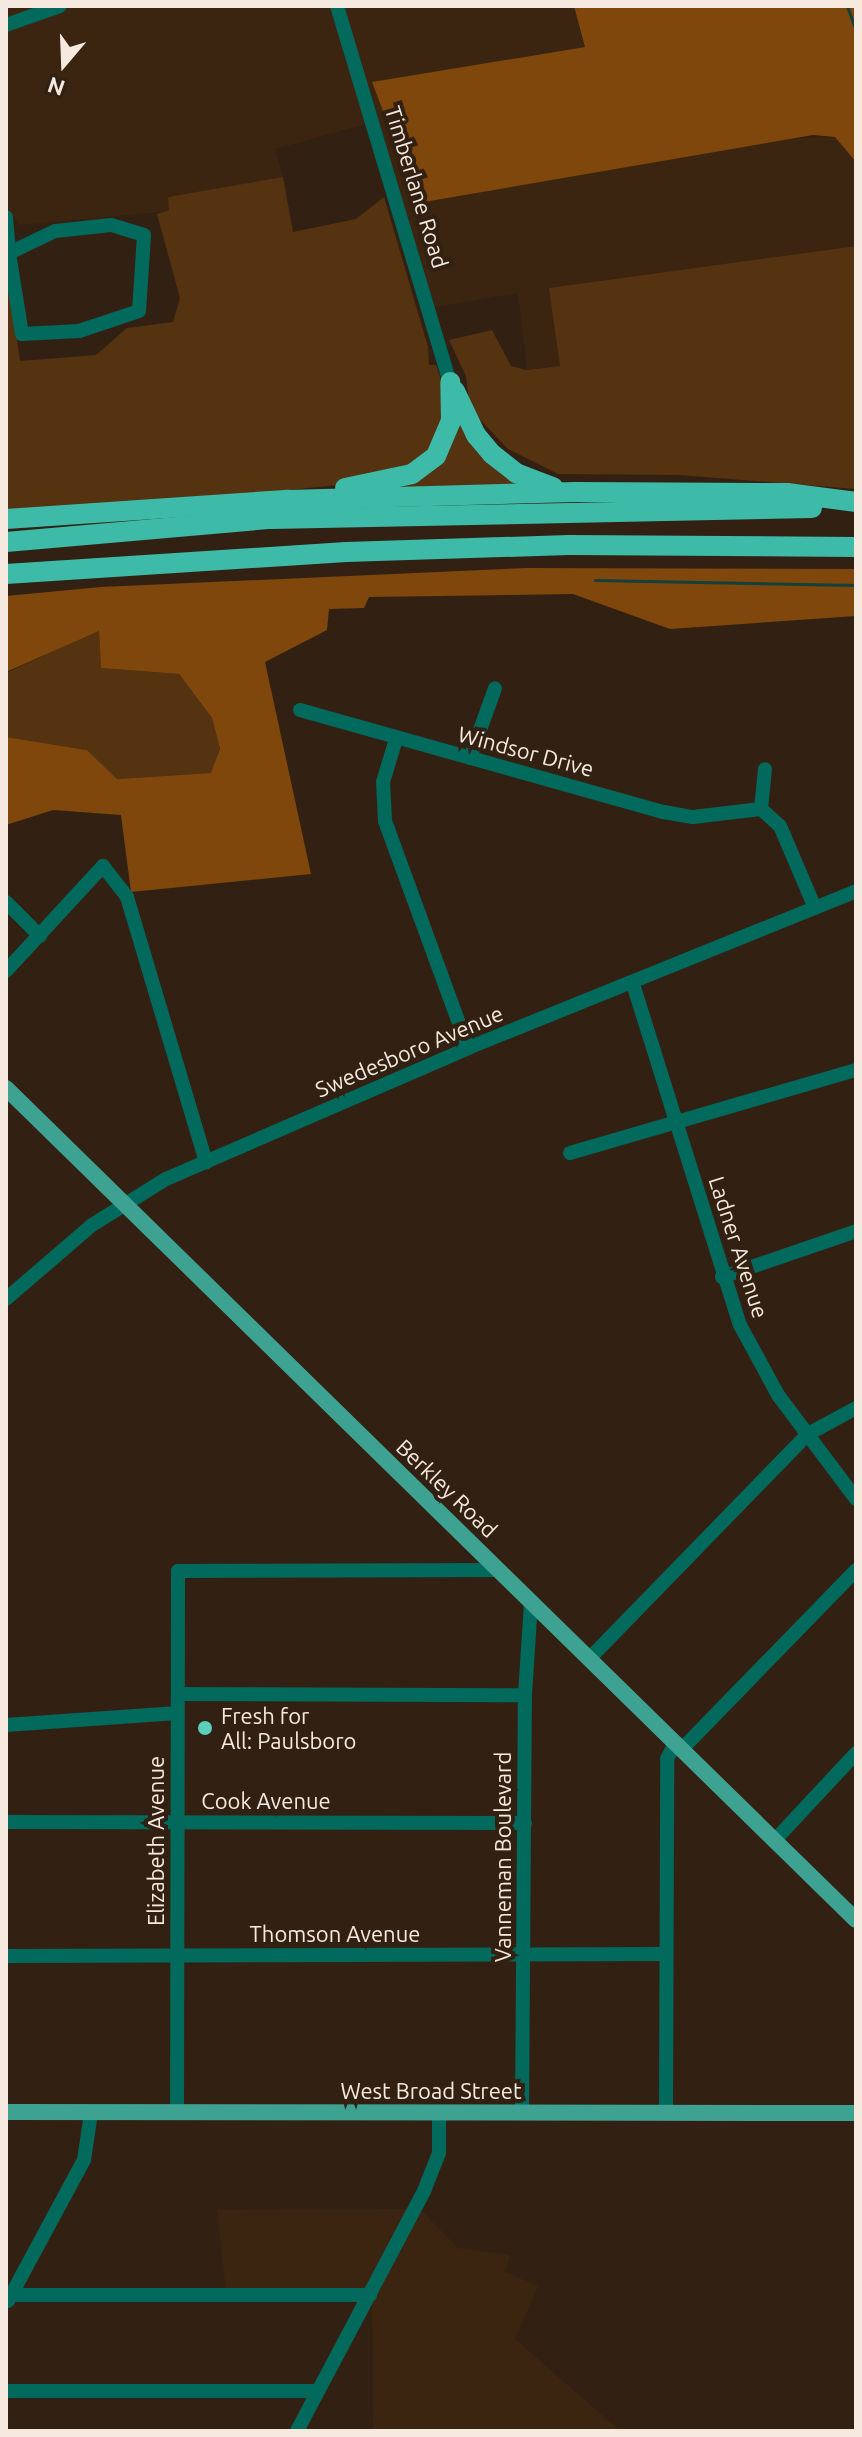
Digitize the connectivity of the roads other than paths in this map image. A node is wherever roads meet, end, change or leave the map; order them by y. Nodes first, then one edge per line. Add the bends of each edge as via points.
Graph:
1 (60, 6) edge
2 (337, 6) edge
3 (6, 25) edge
4 (6, 217) edge
5 (9, 253) junction
6 (450, 382) junction
7 (576, 492) junction
8 (288, 500) junction
9 (856, 502) edge
10 (856, 509) edge
11 (6, 519) edge
12 (6, 542) edge
13 (856, 547) edge
14 (113, 564) junction
15 (6, 574) edge
16 (6, 584) edge
17 (495, 688) dead end
18 (300, 710) dead end
19 (396, 739) junction
20 (470, 758) junction
21 (765, 769) dead end
22 (761, 809) junction
23 (856, 891) edge
24 (6, 902) edge
25 (815, 908) junction
26 (40, 936) junction
27 (6, 971) edge
28 (633, 984) junction
29 (468, 1048) junction
30 (856, 1070) edge
31 (6, 1088) edge
32 (675, 1123) junction
33 (570, 1153) dead end
34 (206, 1162) junction
35 (123, 1202) junction
36 (856, 1231) edge
37 (722, 1277) junction
38 (6, 1299) edge
39 (856, 1408) edge
40 (808, 1434) junction
41 (856, 1499) edge
42 (499, 1570) junction
43 (856, 1570) edge
44 (531, 1603) junction
45 (590, 1658) junction
46 (178, 1694) junction
47 (525, 1695) junction
48 (178, 1713) junction
49 (6, 1725) edge
50 (678, 1746) junction
51 (856, 1753) edge
52 (6, 1822) edge
53 (178, 1823) junction
54 (525, 1823) junction
55 (775, 1840) junction
56 (856, 1920) edge
57 (664, 1954) junction
58 (178, 1955) junction
59 (6, 1956) edge
60 (525, 1956) junction
61 (6, 2112) edge
62 (177, 2112) junction
63 (91, 2113) junction
64 (439, 2113) junction
65 (522, 2113) junction
66 (666, 2113) junction
67 (856, 2113) edge
68 (370, 2295) junction
69 (8, 2298) edge
70 (6, 2391) edge
71 (318, 2391) junction
72 (297, 2431) edge

1 - 3 street
2 - 6 street, Timberlane Road
4 - 5 street
5 - 5 street via 55,231 111,225 144,235 139,311 79,331 22,334
6 - 7 highway via 492,454 542,484
6 - 8 highway via 447,434 426,465 396,478
7 - 8 highway
7 - 9 highway via 787,493
8 - 11 highway
10 - 12 highway via 271,519
13 - 14 highway via 569,545
14 - 15 highway
14 - 16 highway via 90,577
17 - 20 street
18 - 19 street, Windsor Drive
19 - 20 street, Windsor Drive
19 - 29 street via 383,782 385,821
20 - 22 street, Windsor Drive via 679,815
21 - 22 street
22 - 25 street via 780,826
23 - 25 street, Swedesboro Avenue
24 - 26 street
25 - 28 street, Swedesboro Avenue
26 - 27 street
26 - 34 street via 103,866 127,897
28 - 29 street, Swedesboro Avenue
28 - 32 street, Ladner Avenue
29 - 34 street, Swedesboro Avenue
30 - 32 street
31 - 35 main road, Berkley Road
32 - 33 street
32 - 37 street, Ladner Avenue
34 - 35 street, Swedesboro Avenue
35 - 38 street, Swedesboro Avenue
35 - 42 main road, Berkley Road
36 - 37 street
37 - 40 street, Ladner Avenue via 755,1359
39 - 40 street
40 - 41 street, Ladner Avenue
40 - 45 street
42 - 44 main road, Berkley Road
42 - 46 street, Elizabeth Avenue via 178,1571
43 - 50 street
44 - 45 main road, Berkley Road
44 - 47 street, Vanneman Boulevard
45 - 50 main road, Berkley Road
46 - 47 street
46 - 48 street, Elizabeth Avenue
47 - 54 street, Vanneman Boulevard
48 - 49 street
48 - 53 street, Elizabeth Avenue
50 - 55 main road, Berkley Road
50 - 57 street via 667,1759
51 - 55 street
52 - 53 street, Cook Avenue
53 - 54 street, Cook Avenue
53 - 58 street, Elizabeth Avenue
54 - 60 street, Vanneman Boulevard
55 - 56 main road, Berkley Road
57 - 60 street, Thomson Avenue
57 - 66 street
58 - 59 street, Thomson Avenue
58 - 60 street, Thomson Avenue
58 - 62 street, Elizabeth Avenue
60 - 65 street, Vanneman Boulevard
61 - 63 main road, West Broad Street
62 - 63 main road, West Broad Street
62 - 64 main road, West Broad Street
63 - 69 street via 84,2160
64 - 65 main road, West Broad Street
64 - 68 street via 435,2164
65 - 66 main road, West Broad Street
66 - 67 main road, West Broad Street
68 - 69 street
68 - 71 street
70 - 71 street
71 - 72 street

